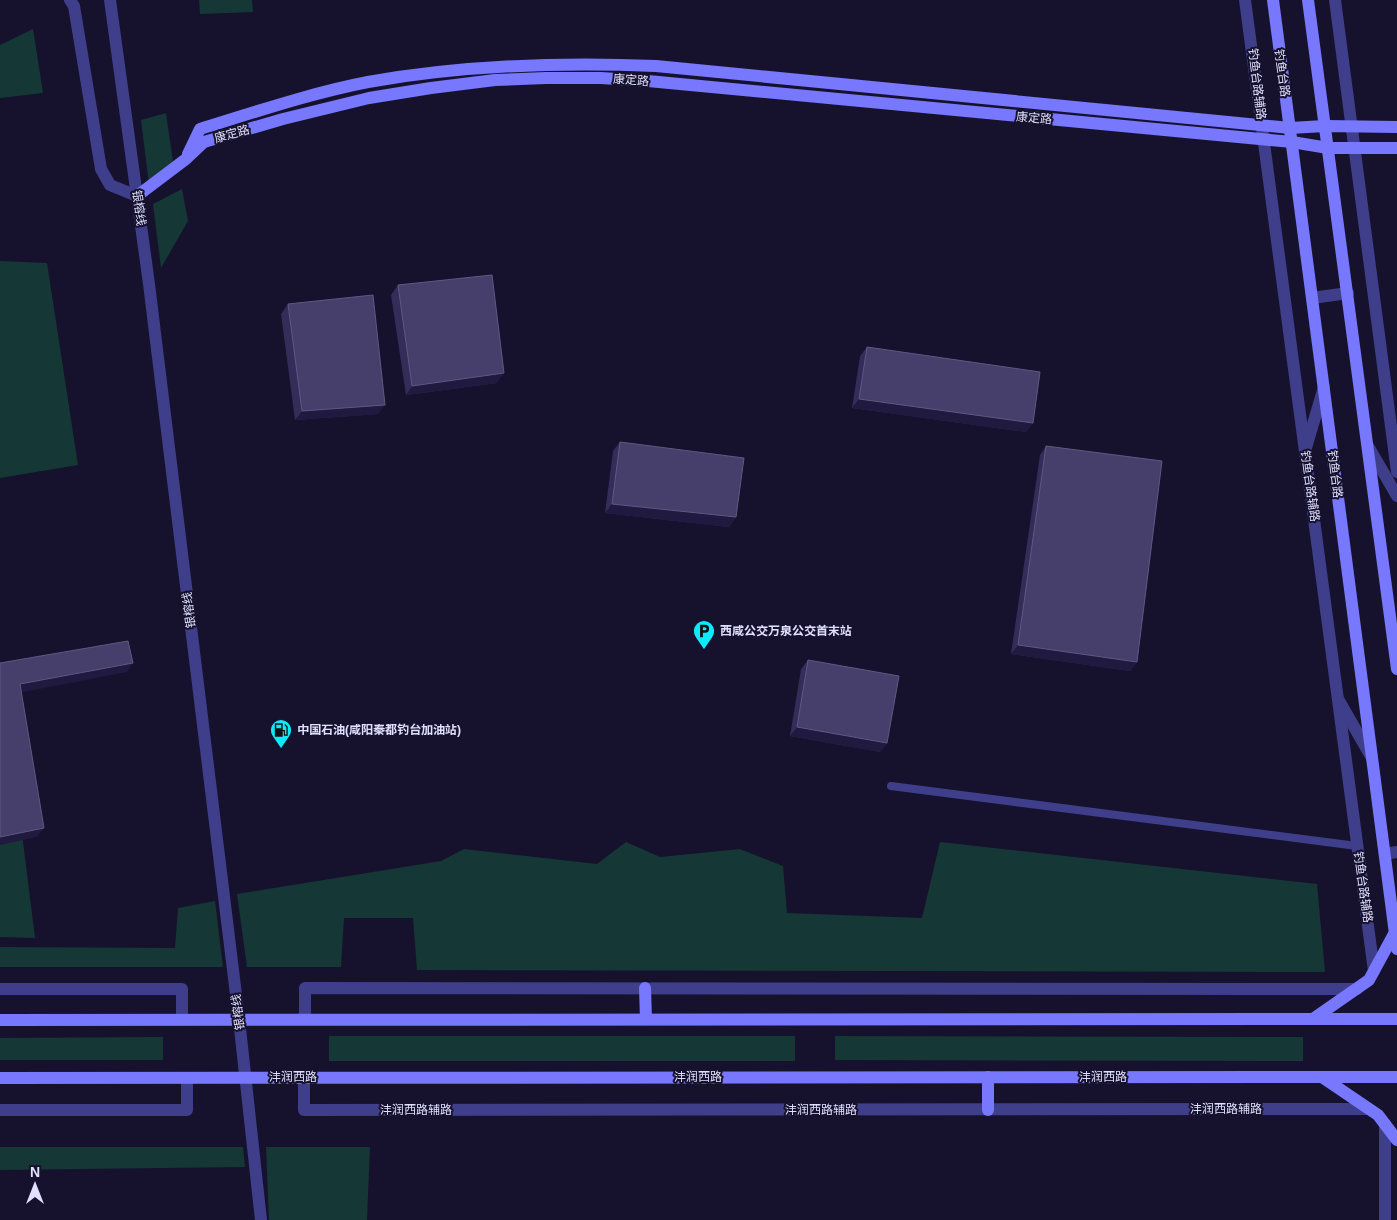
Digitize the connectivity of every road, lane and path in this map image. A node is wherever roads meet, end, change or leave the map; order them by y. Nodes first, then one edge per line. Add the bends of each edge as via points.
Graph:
1 (70, 0) edge
2 (110, 0) edge
3 (1246, 0) edge
4 (1273, 0) edge
5 (1308, 0) edge
6 (1335, 0) edge
7 (1262, 125) junction
8 (1325, 126) junction
9 (1352, 126) junction
10 (1397, 126) edge
11 (1290, 128) junction
12 (1264, 140) junction
13 (1292, 142) junction
14 (1328, 148) junction
15 (1354, 148) junction
16 (1397, 148) edge
17 (186, 159) junction
18 (137, 196) junction
19 (1348, 293) junction
20 (1312, 298) junction
21 (1324, 387) junction
22 (1368, 446) junction
23 (1305, 451) junction
24 (1397, 472) edge
25 (1397, 496) edge
26 (1397, 669) edge
27 (1338, 699) junction
28 (1372, 758) junction
29 (891, 786) dead end
30 (1357, 846) junction
31 (1391, 853) edge
32 (1395, 932) junction
33 (1397, 949) edge
34 (1374, 971) junction
35 (645, 988) junction
36 (0, 989) edge
37 (1357, 989) junction
38 (182, 1019) junction
39 (239, 1019) junction
40 (304, 1019) junction
41 (646, 1019) junction
42 (1313, 1019) junction
43 (1397, 1019) edge
44 (0, 1020) edge
45 (988, 1077) junction
46 (1322, 1077) junction
47 (1397, 1077) edge
48 (0, 1078) edge
49 (187, 1078) junction
50 (245, 1078) junction
51 (304, 1078) junction
52 (1369, 1109) junction
53 (0, 1110) edge
54 (988, 1110) junction
55 (1385, 1124) junction
56 (1397, 1140) edge
57 (261, 1220) edge
58 (1385, 1220) edge

1 - 18 street via 74,6 101,169 110,185
2 - 18 street, 银榕线
3 - 7 street, 钓鱼台路辅路
4 - 11 main road, 钓鱼台路
5 - 8 main road
6 - 9 street
7 - 11 main road, 康定路
7 - 12 street, 钓鱼台路辅路
7 - 17 main road, 康定路 via 656,66 560,63 468,68 366,82 200,129
8 - 9 main road, 康定路
8 - 11 main road, 康定路
8 - 14 main road
9 - 10 main road, 康定路
9 - 15 street
11 - 13 main road, 钓鱼台路
12 - 13 main road, 康定路
12 - 17 main road, 康定路 via 648,81 546,78 431,88 369,98 204,142
12 - 23 street, 钓鱼台路辅路
13 - 14 main road, 康定路
13 - 20 main road, 钓鱼台路
14 - 15 main road, 康定路
14 - 19 main road
15 - 16 main road, 康定路
15 - 24 street
17 - 18 main road
18 - 39 street, 银榕线
19 - 20 street
19 - 22 main road
20 - 21 main road, 钓鱼台路
21 - 23 street
21 - 28 main road, 钓鱼台路
22 - 25 street
22 - 26 main road
23 - 27 street, 钓鱼台路辅路
27 - 28 street
27 - 30 street, 钓鱼台路辅路
28 - 31 main road, 钓鱼台路
29 - 30 lane
30 - 34 street, 钓鱼台路辅路
31 - 32 main road, 钓鱼台路
32 - 33 main road, 钓鱼台路
32 - 34 main road
34 - 37 main road via 1369,980
35 - 37 street
35 - 40 street via 304,988
35 - 41 main road
36 - 38 street via 182,989
37 - 42 main road
38 - 39 main road
38 - 44 main road
39 - 40 main road
39 - 50 street, 银榕线
40 - 41 main road
41 - 42 main road
42 - 43 main road
45 - 46 main road, 沣润西路
45 - 51 main road, 沣润西路
45 - 54 main road
46 - 47 main road, 沣润西路
46 - 52 main road
48 - 49 main road, 沣润西路
49 - 50 main road, 沣润西路
49 - 53 street via 187,1110
50 - 51 main road, 沣润西路
50 - 57 street, 银榕线
51 - 54 street, 沣润西路辅路 via 304,1110
52 - 54 street, 沣润西路辅路
52 - 55 main road
55 - 56 main road
55 - 58 street

